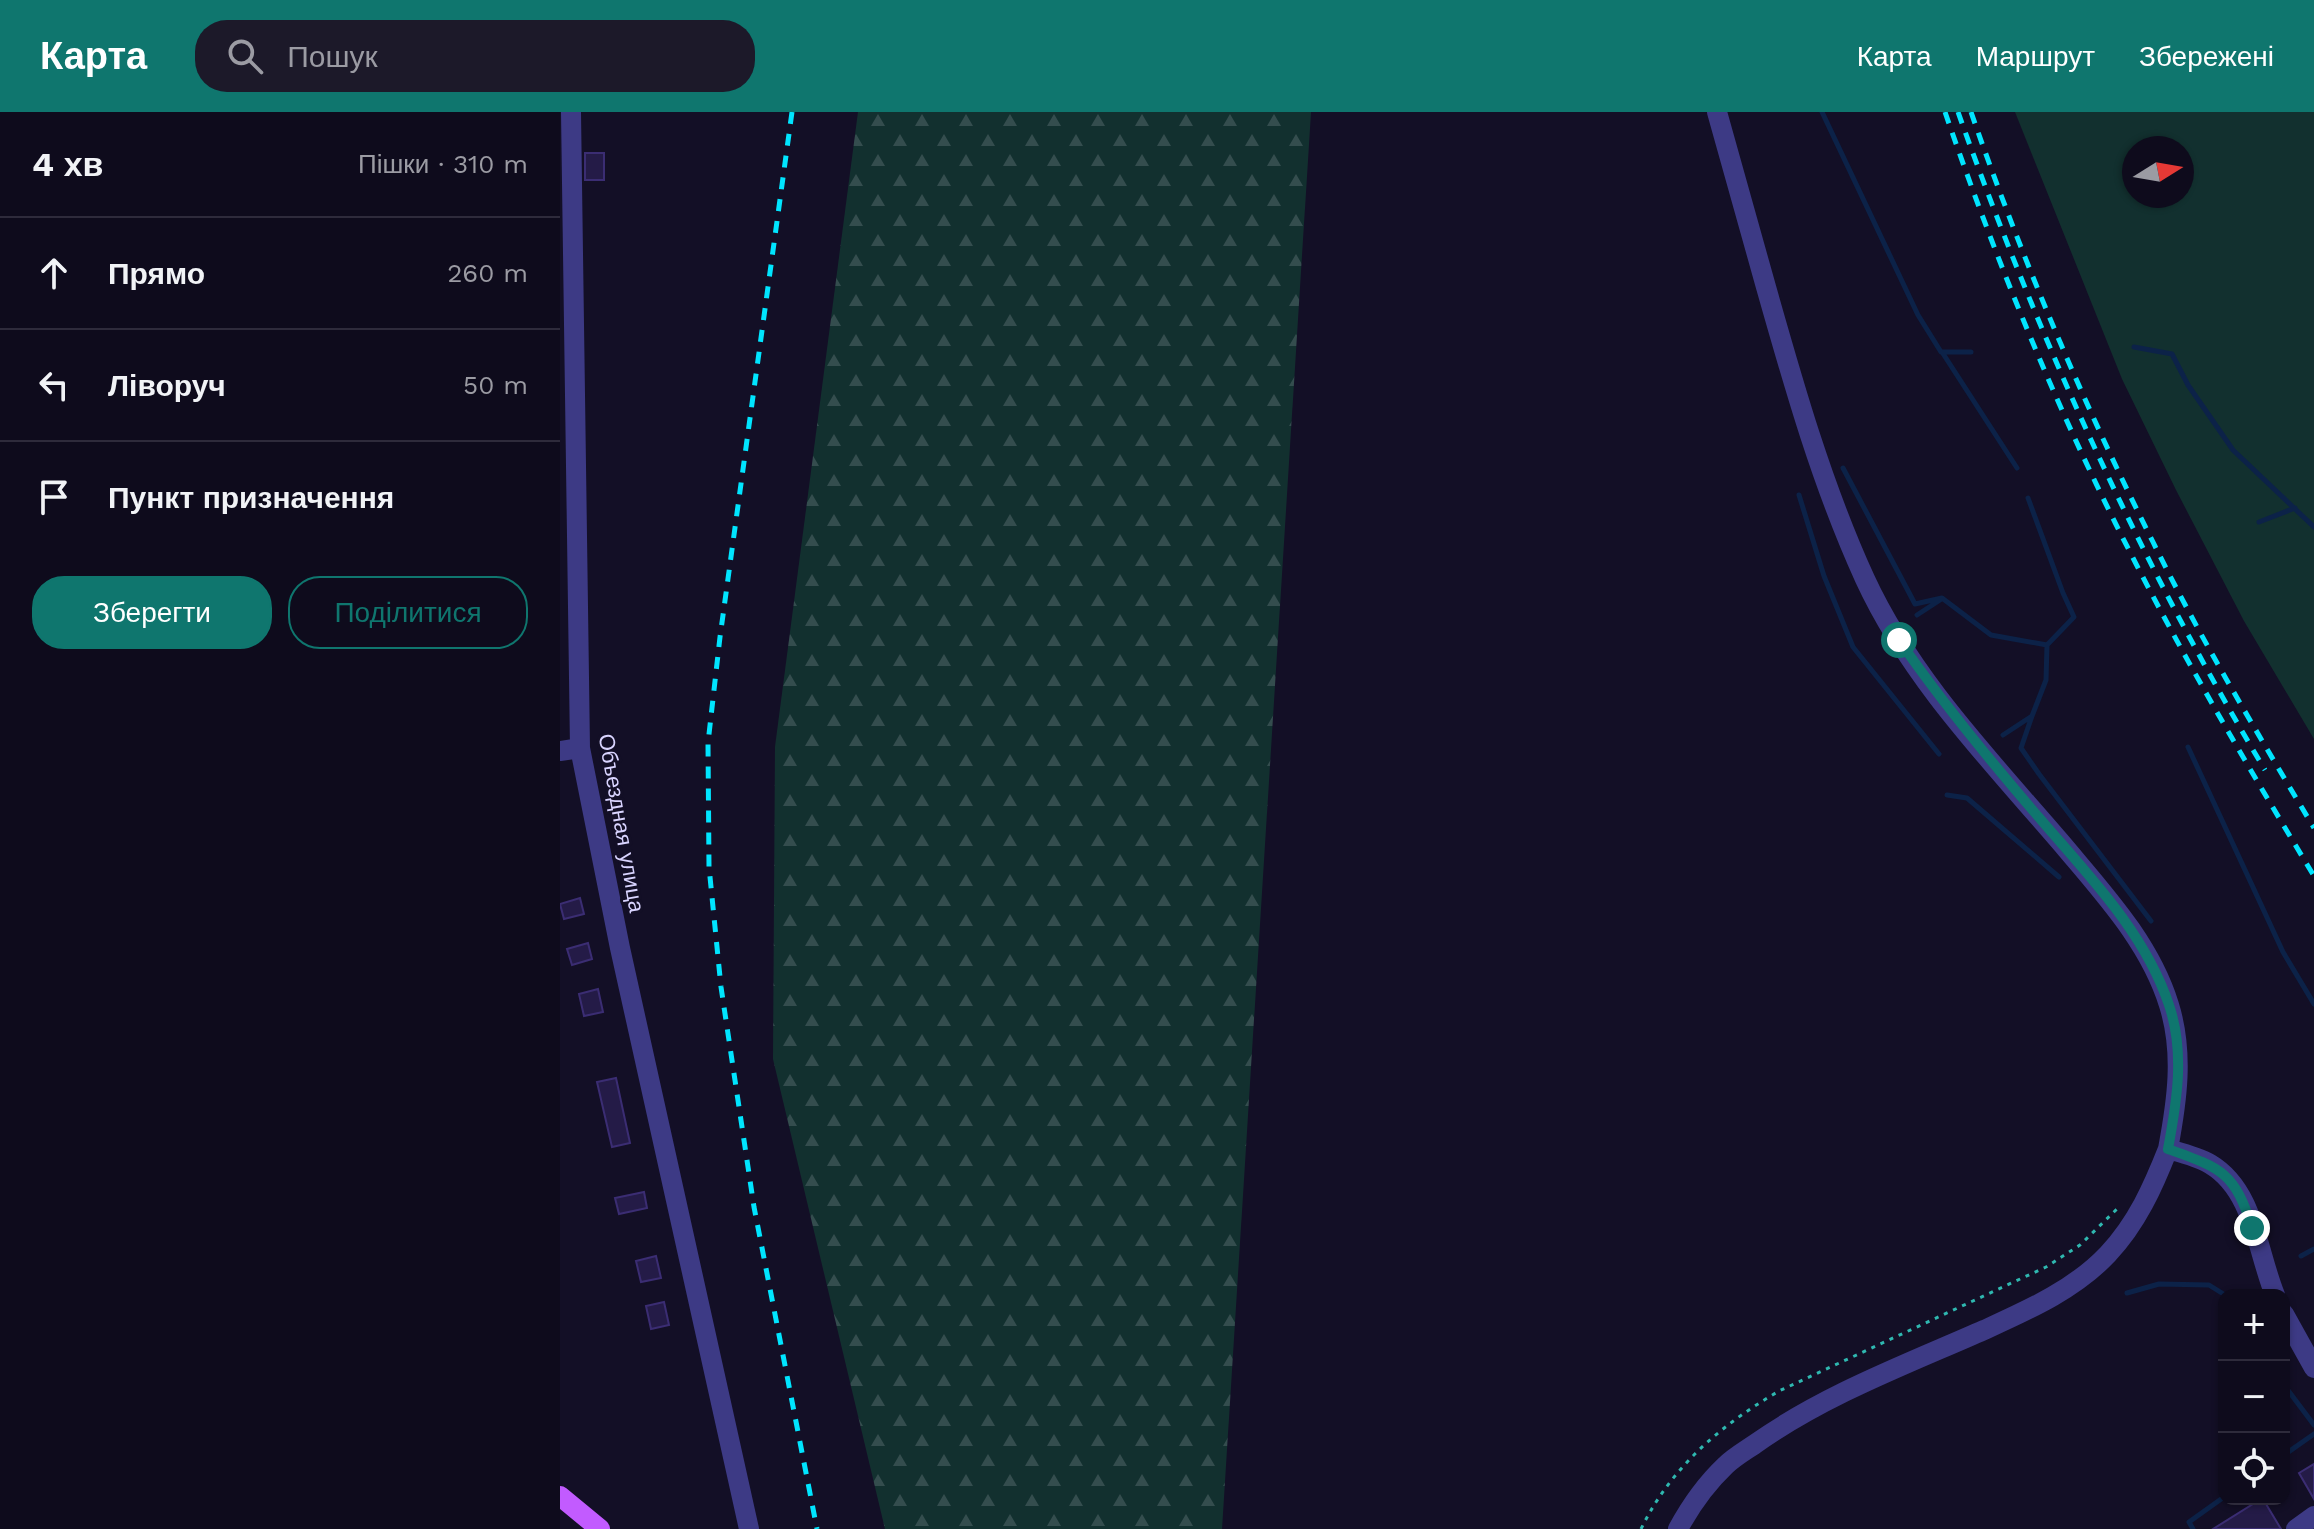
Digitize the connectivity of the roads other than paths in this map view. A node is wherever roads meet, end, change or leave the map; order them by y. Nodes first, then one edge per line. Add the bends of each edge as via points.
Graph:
1 (571, 112) edge
2 (1717, 112) edge
3 (566, 347) edge
4 (570, 749) edge
5 (2168, 1149) junction
6 (2273, 1289) edge
7 (2290, 1325) edge
8 (2314, 1368) edge
9 (560, 1496) edge
10 (2314, 1516) edge
11 (600, 1529) edge
12 (749, 1529) edge
13 (1678, 1529) edge
14 (2296, 1529) edge

1 - 3 street, Объездная улица
2 - 5 street via 1808,436 1866,581 1933,690 2123,918 2156,971 2177,1038 2176,1111
3 - 4 street, Объездная улица
4 - 12 street, Объездная улица via 620,948
5 - 6 street via 2208,1163 2231,1180 2245,1204
5 - 13 street via 2128,1231 2082,1275 2045,1302 1784,1423 1726,1465
7 - 8 street
9 - 11 main road
10 - 14 street

